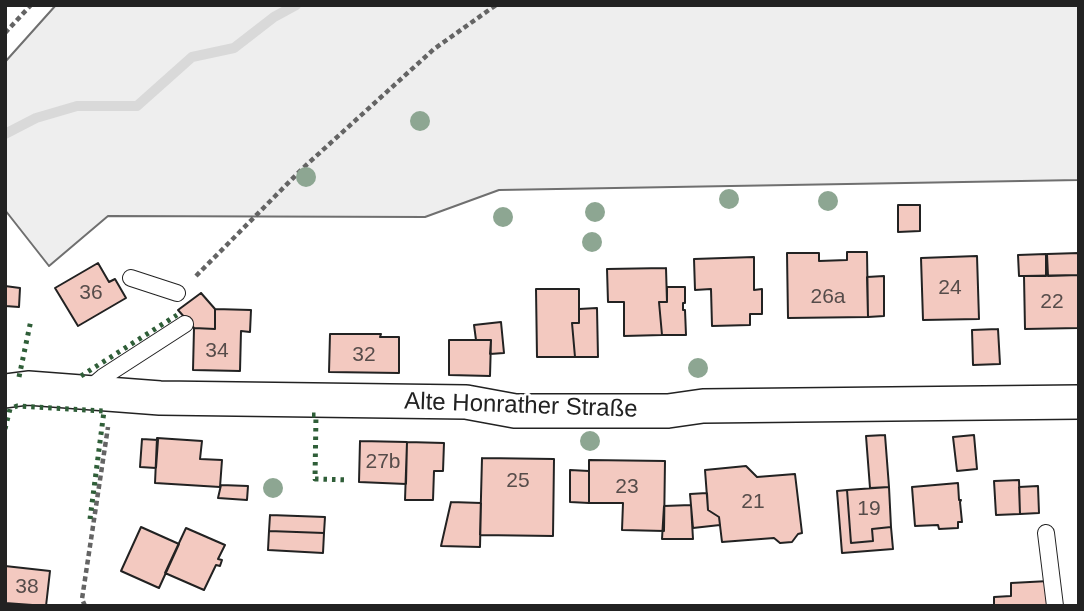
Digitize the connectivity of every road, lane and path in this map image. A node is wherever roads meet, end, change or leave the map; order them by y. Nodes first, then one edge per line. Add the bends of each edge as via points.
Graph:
1 (31, 5) edge
2 (496, 5) edge
3 (5, 33) edge
4 (131, 278) dead end
5 (177, 293) joint
6 (185, 324) dead end
7 (5, 391) edge
8 (99, 393) junction
9 (1079, 402) edge
10 (1046, 533) dead end
11 (85, 606) edge
12 (1055, 606) edge

1 - 3 path
2 - 5 path via 433,49 303,168
4 - 5 lane
6 - 8 lane via 103,377
7 - 8 street, Alte Honrather Straße
8 - 9 street, Alte Honrather Straße via 160,398 466,402 515,411
8 - 11 path
10 - 12 lane

